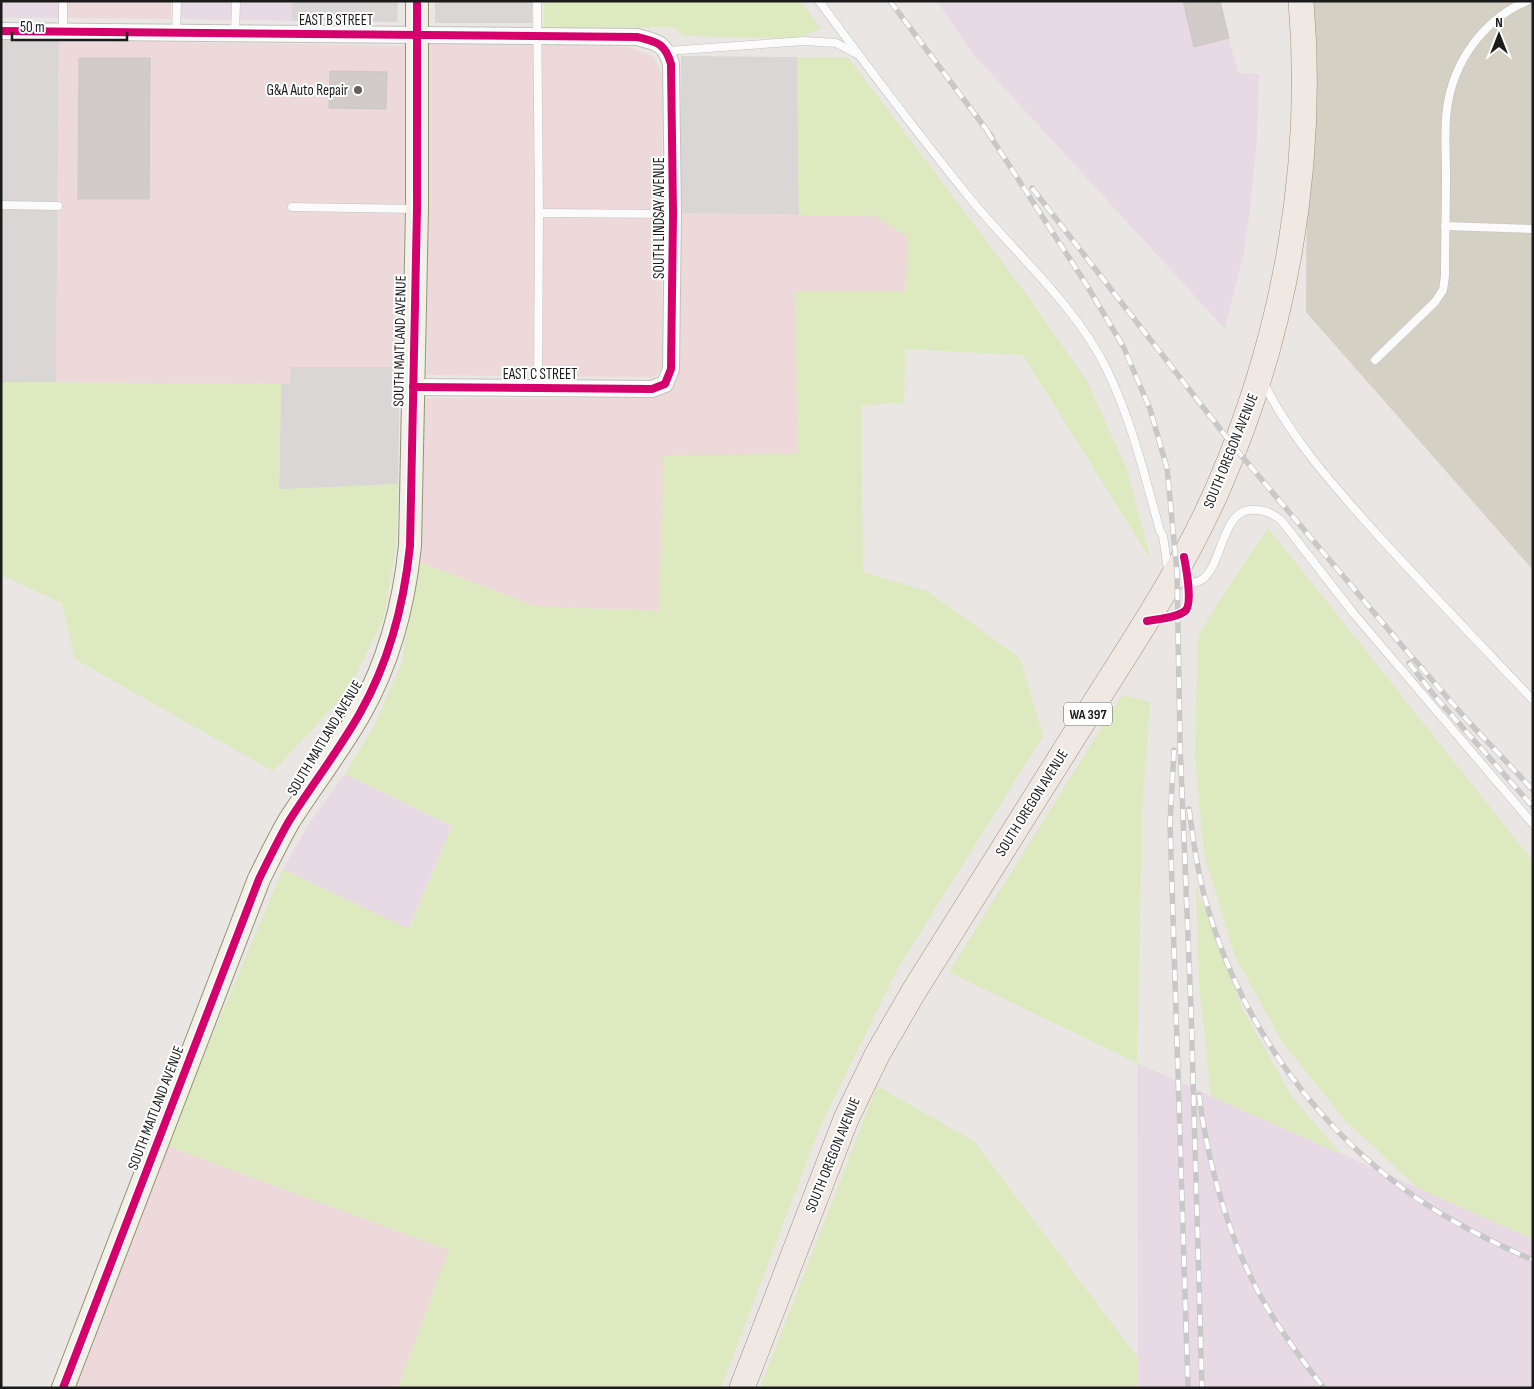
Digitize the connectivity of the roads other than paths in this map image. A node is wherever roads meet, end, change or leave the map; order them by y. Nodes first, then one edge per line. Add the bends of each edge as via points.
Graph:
1 (63, 1) edge
2 (177, 1) edge
3 (236, 1) edge
4 (417, 1) edge
5 (537, 1) edge
6 (819, 1) edge
7 (1301, 1) edge
8 (1527, 1) edge
9 (1, 31) edge
10 (63, 32) junction
11 (176, 32) junction
12 (235, 33) junction
13 (417, 35) junction
14 (537, 36) junction
15 (667, 51) junction
16 (858, 55) junction
17 (1, 205) edge
18 (58, 206) dead end
19 (292, 208) dead end
20 (417, 209) junction
21 (539, 213) junction
22 (673, 214) junction
23 (1446, 226) junction
24 (1533, 229) edge
25 (1374, 360) dead end
26 (1260, 376) junction
27 (665, 384) joint
28 (413, 387) junction
29 (538, 388) junction
30 (1171, 582) junction
31 (1533, 700) edge
32 (1533, 824) edge
33 (63, 1388) edge
34 (742, 1388) edge

1 - 10 lane
2 - 11 lane
3 - 12 lane
4 - 13 street, SOUTH MAITLAND AVENUE
5 - 14 lane
6 - 16 lane
7 - 26 main road, SOUTH OREGON AVENUE / WA 397 via 1305,68 1299,184 1282,294
8 - 23 lane via 1493,23 1473,44 1457,70 1447,109
9 - 10 street, EAST B STREET
10 - 11 street, EAST B STREET
11 - 12 street, EAST B STREET
12 - 13 street, EAST B STREET
13 - 14 street, EAST B STREET
13 - 20 street, SOUTH MAITLAND AVENUE
14 - 15 street, EAST B STREET via 637,37 655,41
14 - 21 lane
15 - 16 lane via 804,41 836,43
15 - 22 street, SOUTH LINDSAY AVENUE via 671,64
16 - 30 lane via 973,202 1089,337 1132,430 1163,536
17 - 18 lane
19 - 20 lane
20 - 28 street, SOUTH MAITLAND AVENUE
21 - 22 lane
21 - 29 lane
22 - 27 street, SOUTH LINDSAY AVENUE via 671,370
23 - 24 lane
23 - 25 lane via 1443,290 1435,302
26 - 30 main road, SOUTH OREGON AVENUE / WA 397 via 1218,489
26 - 31 lane via 1277,409 1328,479
27 - 29 street, EAST C STREET via 652,389
28 - 29 street, EAST C STREET
28 - 33 street, SOUTH MAITLAND AVENUE via 408,566 396,622 382,664 360,712 289,822 259,879
30 - 32 lane via 1198,582 1205,577 1234,518 1245,510 1270,512 1281,520 1354,614
30 - 34 main road, SOUTH OREGON AVENUE / WA 397 via 877,1055 843,1126

